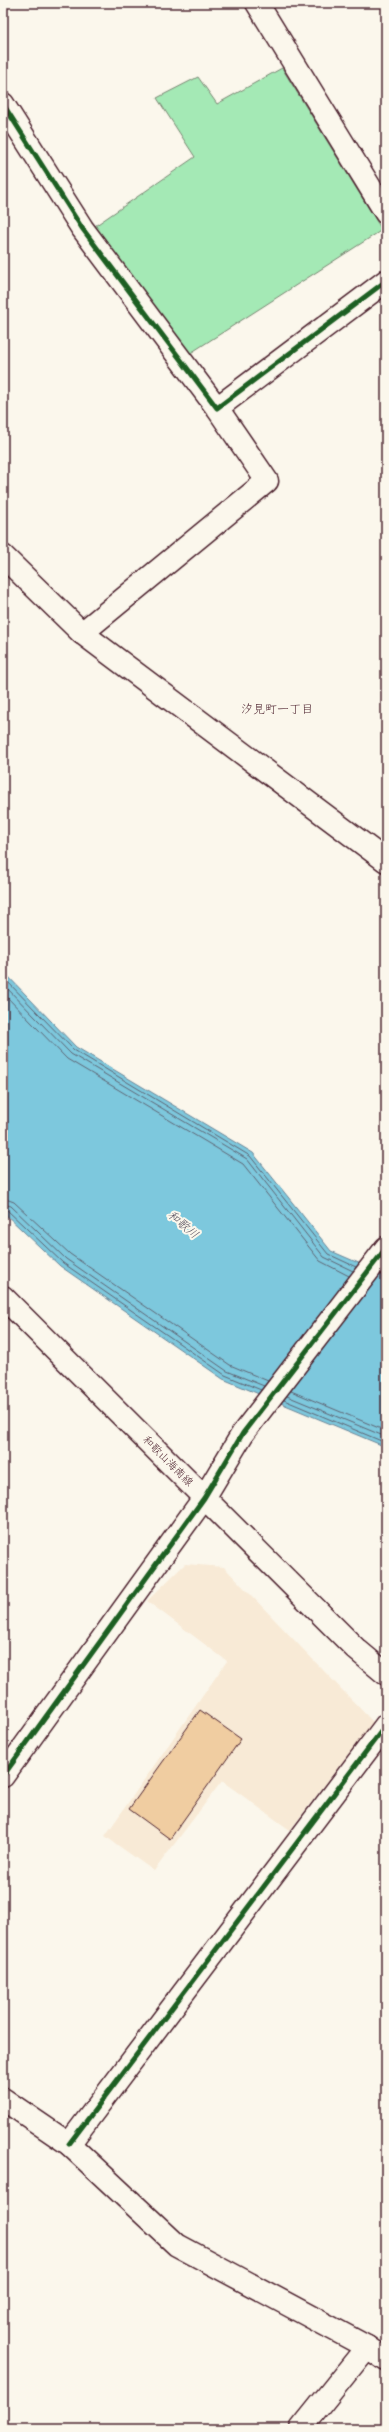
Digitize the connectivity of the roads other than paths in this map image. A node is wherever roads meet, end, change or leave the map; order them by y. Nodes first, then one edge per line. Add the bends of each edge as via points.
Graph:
1 (256, 3) edge
2 (3, 104) edge
3 (386, 213) edge
4 (386, 281) edge
5 (217, 408) junction
6 (3, 556) edge
7 (82, 633) junction
8 (386, 861) edge
9 (385, 1250) edge
10 (3, 1297) edge
11 (204, 1498) junction
12 (386, 1674) edge
13 (386, 1725) edge
14 (3, 1776) edge
15 (3, 2099) edge
16 (69, 2144) junction
17 (380, 2354) edge
18 (301, 2429) edge

1 - 3 street
2 - 5 street via 82,228
4 - 5 street
5 - 7 street via 267,481
6 - 7 street
7 - 8 street
9 - 11 street via 243,1433
10 - 11 street, 和歌山海南線
11 - 12 street, 和歌山海南線 via 356,1649
11 - 14 street
13 - 16 street
15 - 16 street
16 - 17 street via 178,2244
17 - 18 street

